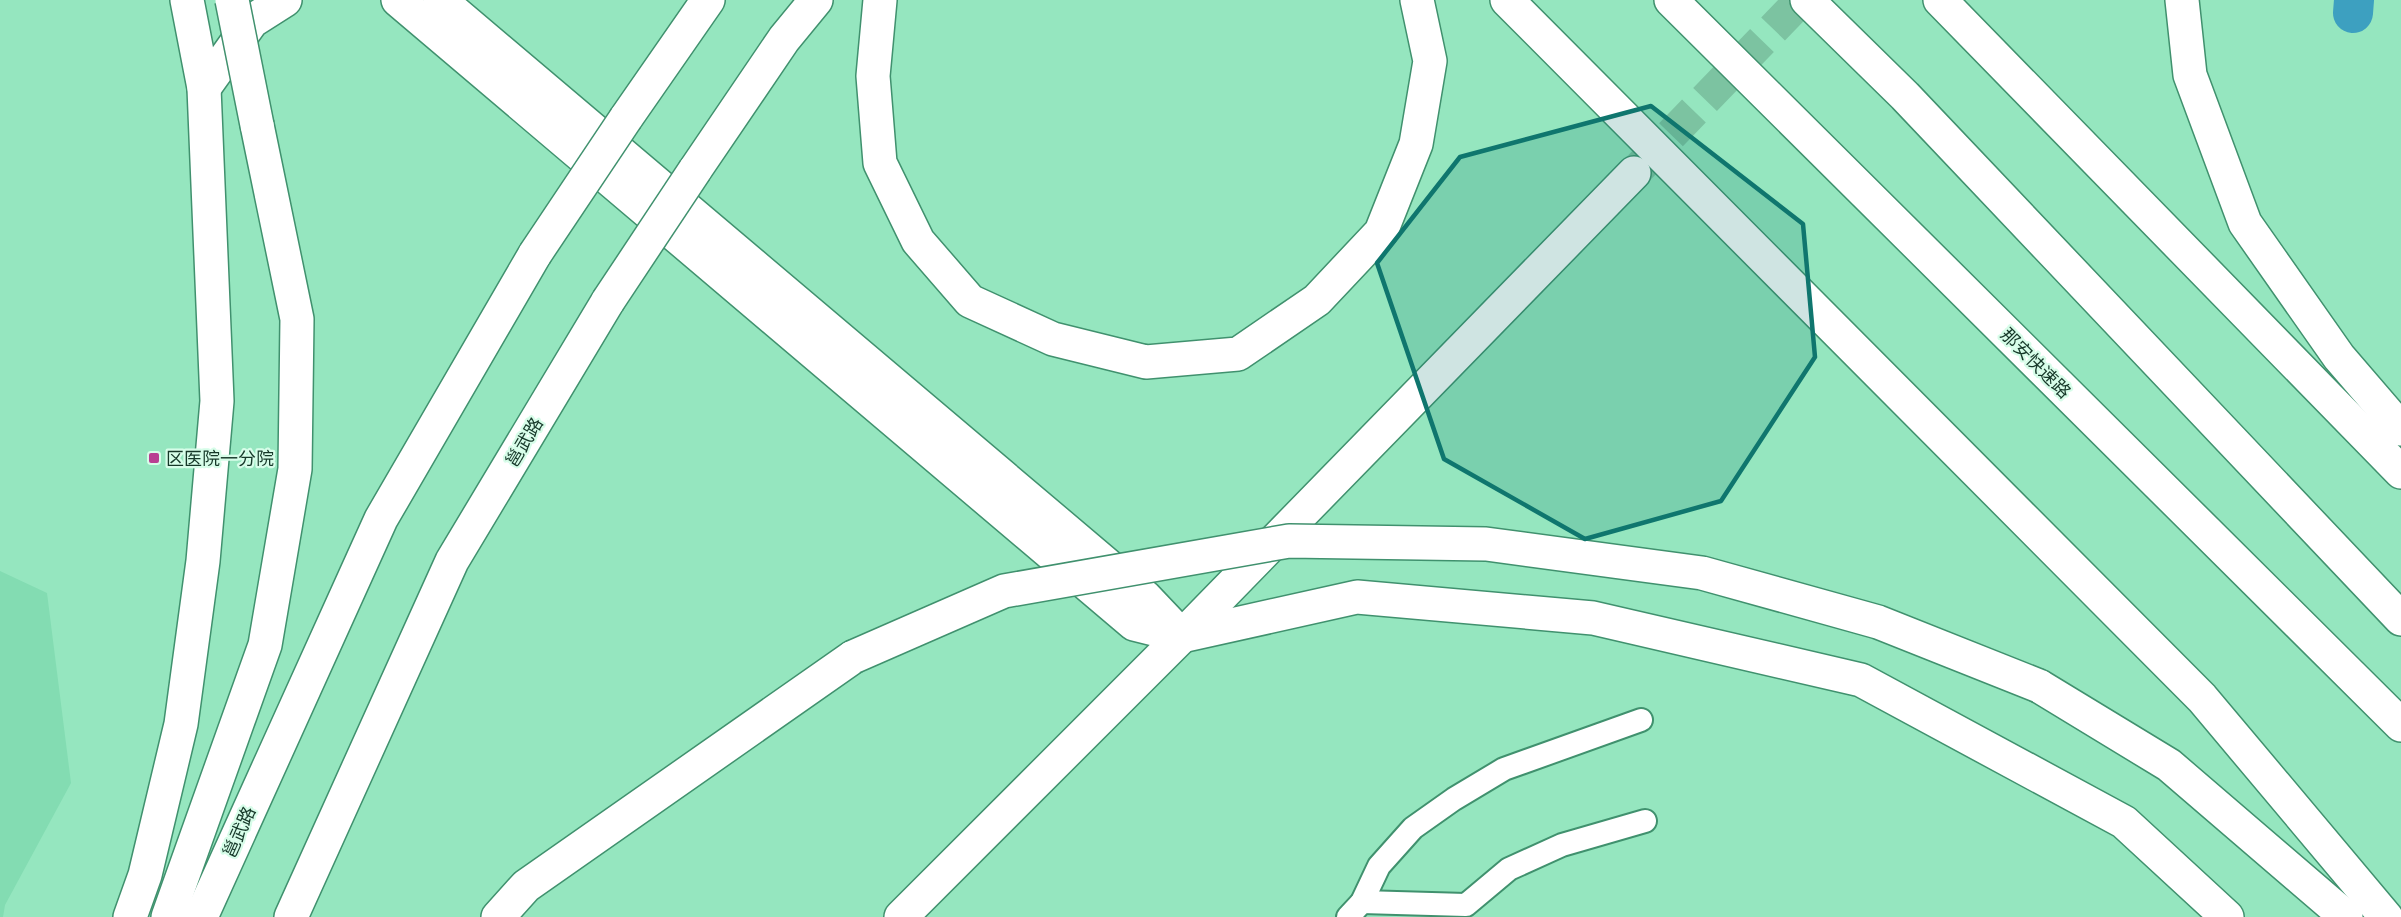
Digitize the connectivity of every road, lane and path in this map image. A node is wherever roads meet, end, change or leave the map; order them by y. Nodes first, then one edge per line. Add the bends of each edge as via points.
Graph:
1 (187, 0) edge
2 (232, 0) edge
3 (285, 0) edge
4 (398, 0) edge
5 (440, 0) edge
6 (708, 0) edge
7 (816, 0) edge
8 (880, 0) edge
9 (1417, 0) edge
10 (1507, 0) edge
11 (1671, 0) edge
12 (1807, 0) edge
13 (1940, 0) edge
14 (2182, 0) edge
15 (204, 88) junction
16 (1634, 173) tunnel mouth
17 (2401, 429) edge
18 (2401, 472) edge
19 (2401, 619) edge
20 (1182, 636) junction
21 (1641, 720) dead end
22 (2401, 725) edge
23 (1645, 821) dead end
24 (1355, 909) edge
25 (130, 917) edge
26 (168, 917) edge
27 (201, 917) edge
28 (291, 917) edge
29 (498, 917) edge
30 (901, 917) edge
31 (2227, 917) edge
32 (2346, 917) edge
33 (2386, 917) edge

1 - 15 main road
2 - 26 main road, bridge via 297,319 295,469 265,645
3 - 15 main road via 252,21
4 - 20 main road via 1134,624
5 - 20 main road via 1145,597
6 - 27 main road, 邕武路, bridge via 535,254 381,519
7 - 28 main road, 邕武路, bridge via 783,39 608,301 452,561
8 - 9 main road via 873,76 880,163 918,241 970,301 1053,339 1146,362 1238,354 1317,300 1381,232 1416,144 1430,61
10 - 33 main road via 2202,698
11 - 22 main road, 那安快速路
12 - 19 main road via 1905,96
13 - 18 main road
14 - 17 main road via 2190,75 2245,223 2339,357
15 - 25 main road via 217,401 204,549 181,724 145,875
16 - 20 main road
20 - 30 main road
20 - 31 main road via 1357,597 1593,618 1861,680 2124,822
21 - 24 lane via 1504,769 1454,799 1413,828 1378,866
23 - 24 lane via 1562,845 1509,868 1466,905
29 - 32 main road, bridge via 526,886 853,657 1004,591 1289,541 1486,544 1702,573 1878,622 2038,686 2169,765

